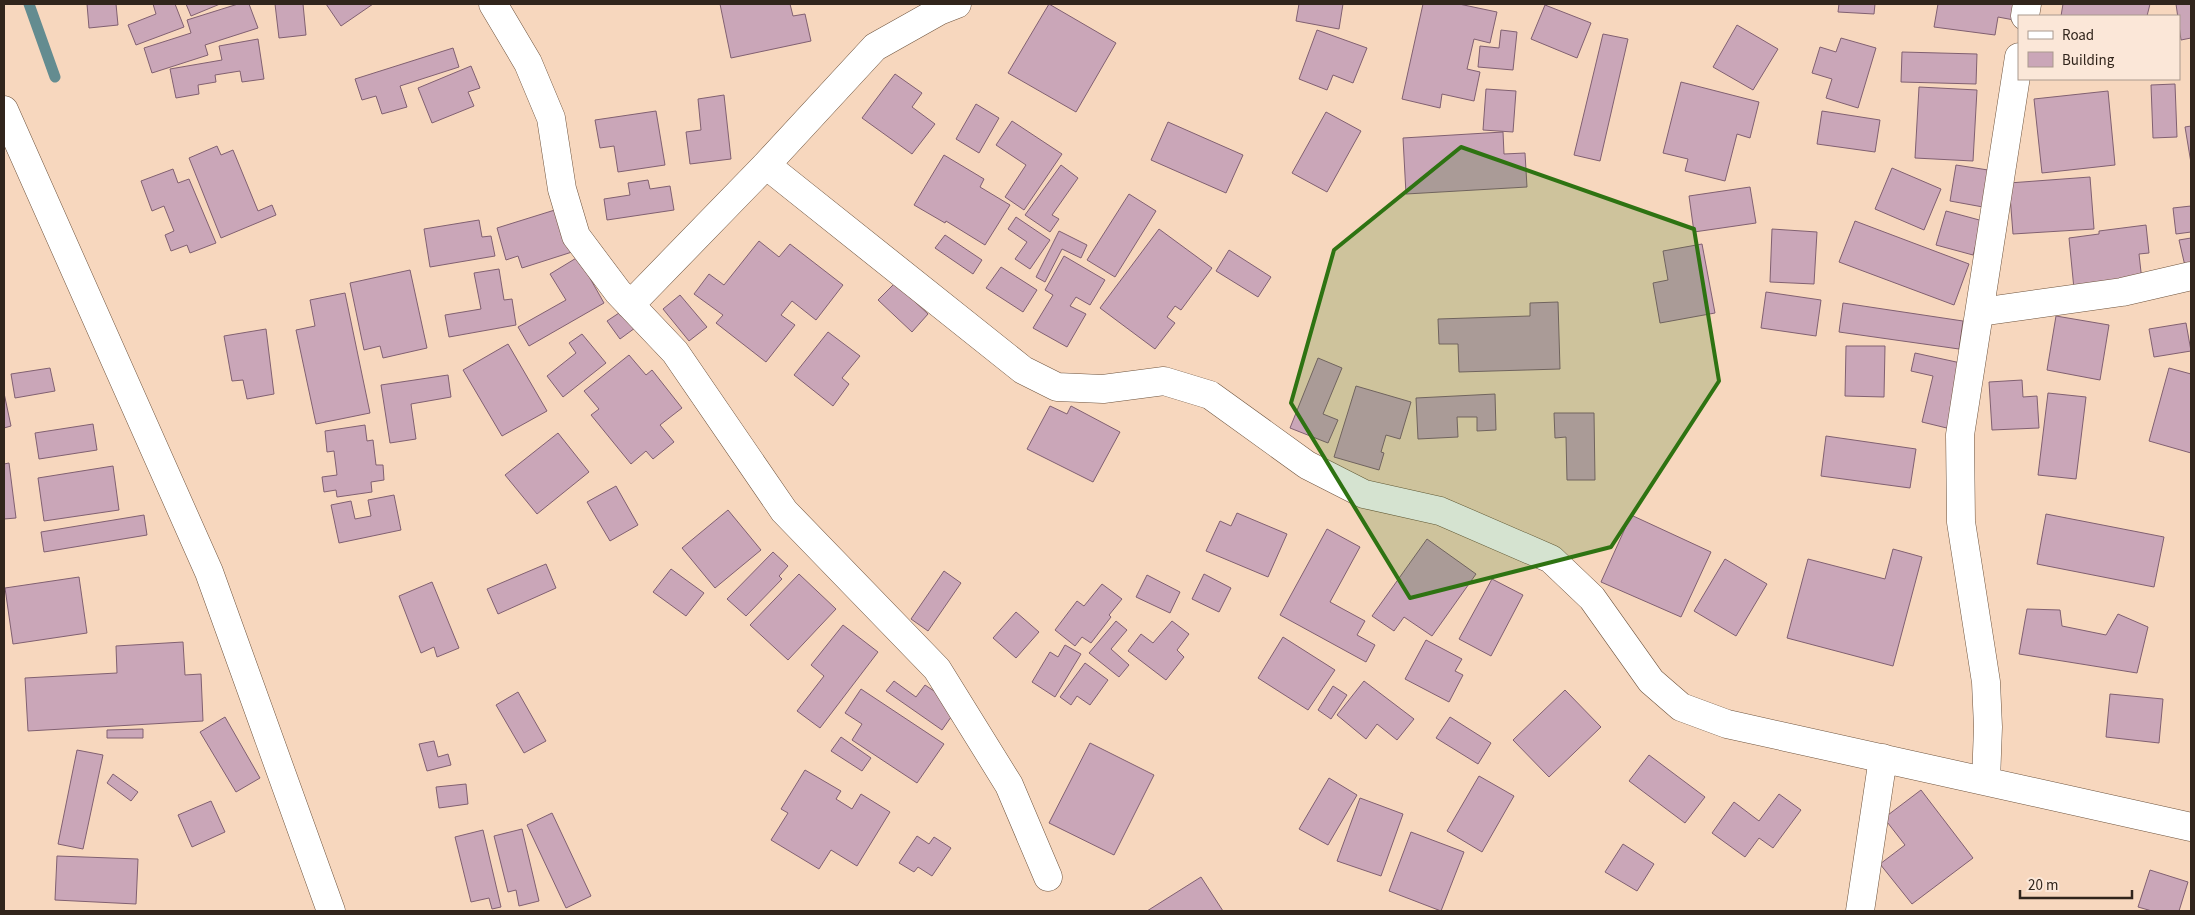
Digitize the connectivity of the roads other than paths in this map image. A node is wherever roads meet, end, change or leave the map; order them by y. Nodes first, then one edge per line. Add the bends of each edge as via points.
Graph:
1 (493, 4) edge
2 (958, 4) edge
3 (2018, 64) edge
4 (4, 110) edge
5 (766, 165) junction
6 (2191, 276) edge
7 (630, 305) junction
8 (1980, 312) junction
9 (1883, 758) junction
10 (1986, 781) junction
11 (2191, 826) edge
12 (1048, 877) dead end
13 (332, 911) edge
14 (1860, 911) edge

1 - 7 street via 528,63 551,118 562,189 576,236
2 - 5 street via 939,11 876,47
3 - 8 street
4 - 13 street via 209,572
5 - 7 street
5 - 9 street via 1023,370 1057,387 1103,389 1164,381 1210,396 1307,465 1364,494 1440,510 1551,559 1592,598 1651,681 1681,707 1727,724
6 - 8 street via 2122,292
7 - 12 street via 675,352 784,511 937,669 1009,785
8 - 10 street via 1960,435 1962,522 1986,682
9 - 10 street
9 - 14 street
10 - 11 street

